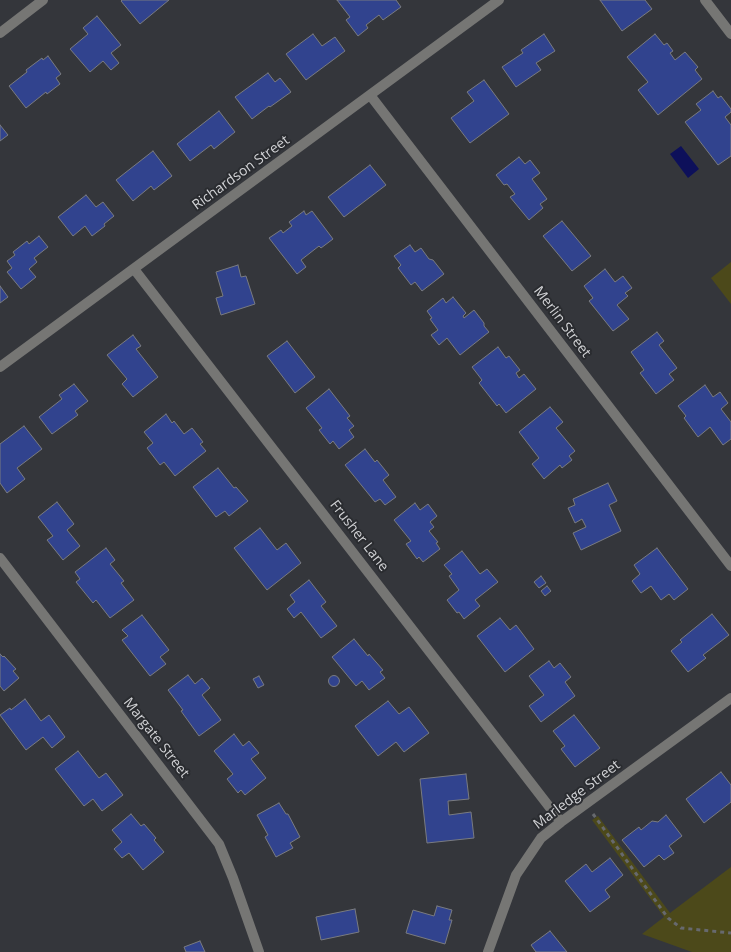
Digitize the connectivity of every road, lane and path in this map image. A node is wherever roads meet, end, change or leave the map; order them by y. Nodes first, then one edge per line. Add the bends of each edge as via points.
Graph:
1 (43, 0) edge
2 (498, 0) edge
3 (705, 0) edge
4 (0, 33) edge
5 (731, 34) edge
6 (370, 95) junction
7 (134, 269) junction
8 (0, 367) edge
9 (0, 558) edge
10 (731, 566) edge
11 (731, 698) edge
12 (586, 804) junction
13 (560, 822) junction
14 (731, 933) edge
15 (260, 952) edge
16 (488, 952) edge

1 - 4 street
2 - 6 street, Richardson Street
3 - 5 street
6 - 7 street, Richardson Street
6 - 10 street, Merlin Street
7 - 8 street, Richardson Street
7 - 13 street, Frusher Lane
9 - 15 street, Margate Street via 219,844
11 - 12 street, Marledge Street
12 - 13 street, Marledge Street
12 - 14 path via 668,918 681,928
13 - 16 street, Marledge Street via 541,838 516,875

